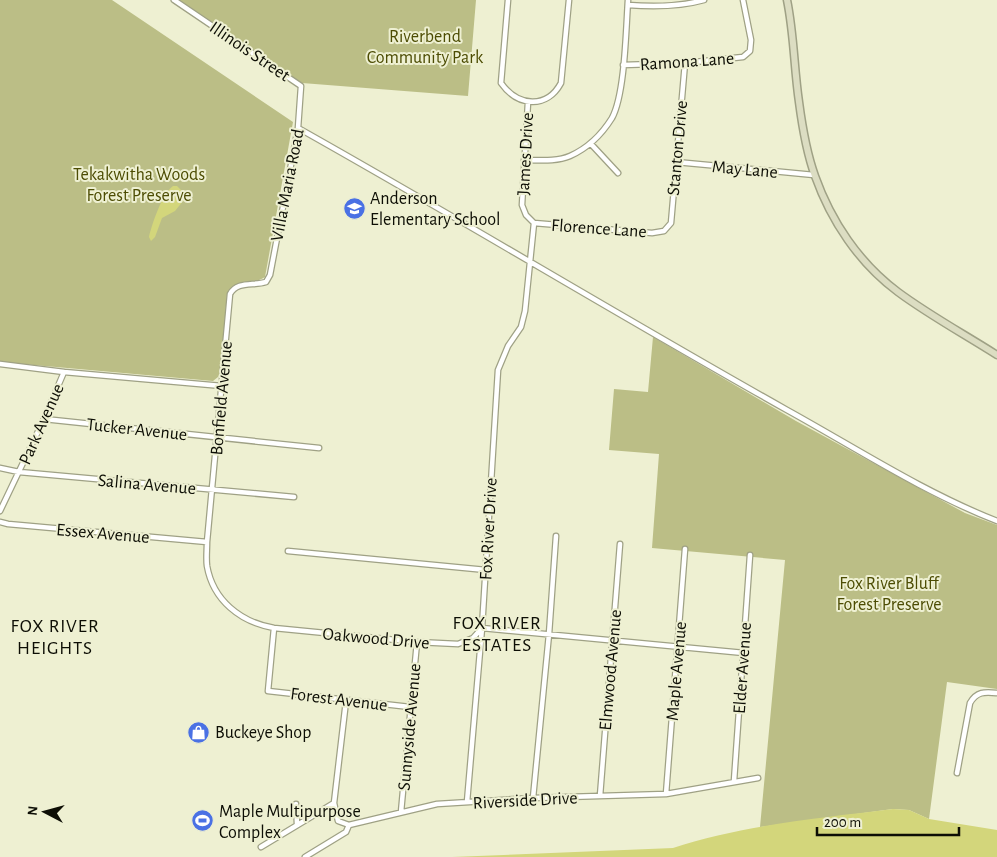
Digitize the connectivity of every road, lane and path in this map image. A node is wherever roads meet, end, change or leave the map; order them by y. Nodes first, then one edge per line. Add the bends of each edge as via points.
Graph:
1 (174, 0) edge
2 (508, 0) edge
3 (569, 0) edge
4 (704, 0) edge
5 (743, 0) edge
6 (787, 0) edge
7 (628, 3) edge
8 (685, 63) junction
9 (623, 65) junction
10 (301, 86) joint
11 (528, 102) junction
12 (298, 128) junction
13 (591, 144) junction
14 (524, 160) junction
15 (676, 162) junction
16 (618, 173) dead end
17 (814, 175) junction
18 (534, 223) junction
19 (664, 231) joint
20 (530, 262) junction
21 (266, 282) joint
22 (997, 355) edge
23 (0, 364) edge
24 (64, 372) junction
25 (222, 386) junction
26 (44, 419) junction
27 (217, 437) junction
28 (319, 448) dead end
29 (0, 468) edge
30 (19, 472) junction
31 (213, 490) junction
32 (294, 497) dead end
33 (0, 511) edge
34 (997, 521) edge
35 (0, 522) edge
36 (556, 536) dead end
37 (206, 542) junction
38 (620, 544) dead end
39 (685, 549) dead end
40 (288, 551) dead end
41 (750, 555) dead end
42 (486, 570) junction
43 (274, 628) junction
44 (482, 628) junction
45 (549, 634) junction
46 (612, 641) junction
47 (417, 642) junction
48 (678, 646) junction
49 (744, 653) junction
50 (997, 693) edge
51 (346, 701) junction
52 (410, 707) junction
53 (957, 773) dead end
54 (758, 778) dead end
55 (734, 781) junction
56 (666, 794) junction
57 (600, 796) junction
58 (533, 798) junction
59 (467, 802) junction
60 (334, 803) junction
61 (296, 804) dead end
62 (401, 812) junction
63 (297, 824) junction
64 (349, 825) junction
65 (261, 846) dead end
66 (305, 857) edge

1 - 10 street, Illinois Street
2 - 11 street via 501,83 514,97
3 - 11 street via 562,83 548,100
4 - 7 street via 653,8
5 - 8 street, Ramona Lane via 750,51 743,57
6 - 17 main road via 799,101
7 - 9 street
8 - 9 street, Ramona Lane
8 - 15 street, Stanton Drive
9 - 13 street via 612,117
10 - 12 street, Villa Maria Road
11 - 14 street, James Drive
12 - 20 street
12 - 21 street, Villa Maria Road
13 - 14 street via 569,156
13 - 16 street
14 - 18 street, James Drive via 522,205
15 - 17 street, May Lane
15 - 19 street, Stanton Drive via 671,223
17 - 22 main road via 836,220 870,268 897,292
18 - 19 street, Florence Lane via 652,233
18 - 20 street
20 - 34 street via 850,446 950,501
20 - 42 street, Fox River Drive via 521,328 508,346 498,370
21 - 25 street, Bonfield Avenue via 238,286 230,294
23 - 24 street
24 - 25 street, Park Avenue
24 - 26 street, Park Avenue
25 - 27 street, Bonfield Avenue
26 - 27 street, Tucker Avenue
26 - 30 street, Park Avenue
27 - 28 street, Tucker Avenue
27 - 31 street, Bonfield Avenue
29 - 30 street, Salina Avenue
30 - 31 street, Salina Avenue
30 - 33 street, Park Avenue
31 - 32 street, Salina Avenue
31 - 37 street, Bonfield Avenue
35 - 37 street, Essex Avenue
36 - 45 street
37 - 43 street, Oakwood Drive via 210,578 220,598 246,619
38 - 46 street, Elmwood Avenue
39 - 48 street, Maple Avenue
40 - 42 street
41 - 49 street, Elder Avenue
42 - 44 street, Fox River Drive
43 - 47 street, Oakwood Drive
43 - 51 street, Forest Avenue via 268,691
44 - 45 street
44 - 47 street, Oakwood Drive via 473,638 458,644
44 - 59 street, Fox River Drive
45 - 46 street
45 - 58 street
46 - 48 street
46 - 57 street, Elmwood Avenue
47 - 52 street, Sunnyside Avenue
48 - 49 street
48 - 56 street, Maple Avenue
49 - 55 street, Elder Avenue
50 - 53 street via 981,692 970,703
51 - 52 street, Forest Avenue
51 - 60 street
52 - 62 street, Sunnyside Avenue
54 - 55 street, Riverside Drive
55 - 56 street, Riverside Drive
56 - 57 street, Riverside Drive
57 - 58 street, Riverside Drive
58 - 59 street, Riverside Drive
59 - 62 street, Riverside Drive via 437,804
60 - 63 street
60 - 64 street via 338,821
61 - 63 street
62 - 64 street, Riverside Drive
63 - 65 street
64 - 66 street, Riverside Drive via 346,832

